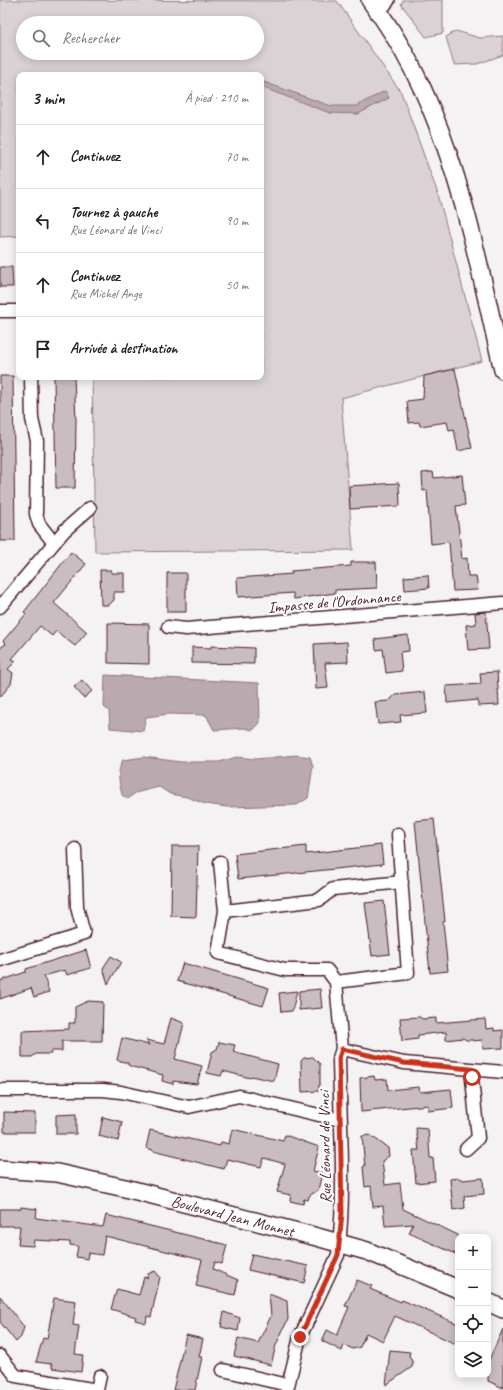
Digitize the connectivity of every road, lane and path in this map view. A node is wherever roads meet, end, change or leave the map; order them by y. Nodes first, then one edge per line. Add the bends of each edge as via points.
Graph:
1 (378, 4) edge
2 (0, 311) edge
3 (16, 311) edge
4 (503, 370) edge
5 (31, 380) edge
6 (90, 508) dead end
7 (54, 543) junction
8 (503, 603) edge
9 (0, 607) edge
10 (168, 626) dead end
11 (398, 834) dead end
12 (75, 850) dead end
13 (220, 862) dead end
14 (402, 882) junction
15 (225, 911) junction
16 (0, 960) edge
17 (336, 982) junction
18 (342, 1049) junction
19 (471, 1069) junction
20 (503, 1072) edge
21 (0, 1090) edge
22 (340, 1120) junction
23 (466, 1149) dead end
24 (0, 1169) edge
25 (340, 1244) junction
26 (455, 1288) edge
27 (491, 1303) edge
28 (503, 1309) edge
29 (0, 1356) edge
30 (223, 1370) dead end
31 (100, 1376) dead end
32 (287, 1388) edge
33 (97, 1390) edge

1 - 4 main road via 416,73 436,117 455,174
2 - 3 street
5 - 7 street via 32,420 37,441 36,514 39,524
6 - 7 street
7 - 9 street
8 - 10 street, Impasse de l'Ordonnance via 186,629
11 - 14 street
12 - 16 street via 77,907 84,934
13 - 15 street
14 - 15 street via 333,889 319,900
14 - 17 street via 408,973
15 - 17 street via 218,953 285,970 327,970
17 - 18 street, Rue Léonard de Vinci
18 - 19 street via 404,1063
18 - 22 street, Rue Léonard de Vinci via 339,1058
19 - 20 street
19 - 23 street via 478,1138
21 - 22 street via 103,1090 189,1108 239,1096
22 - 25 street, Rue Léonard de Vinci
24 - 25 main road, Boulevard Jean Monnet via 56,1173 125,1188
25 - 26 main road, Boulevard Jean Monnet via 367,1251
25 - 32 street, Rue Léonard de Vinci via 338,1255 300,1337
27 - 28 main road
29 - 33 street via 16,1376
30 - 32 street
31 - 33 street

